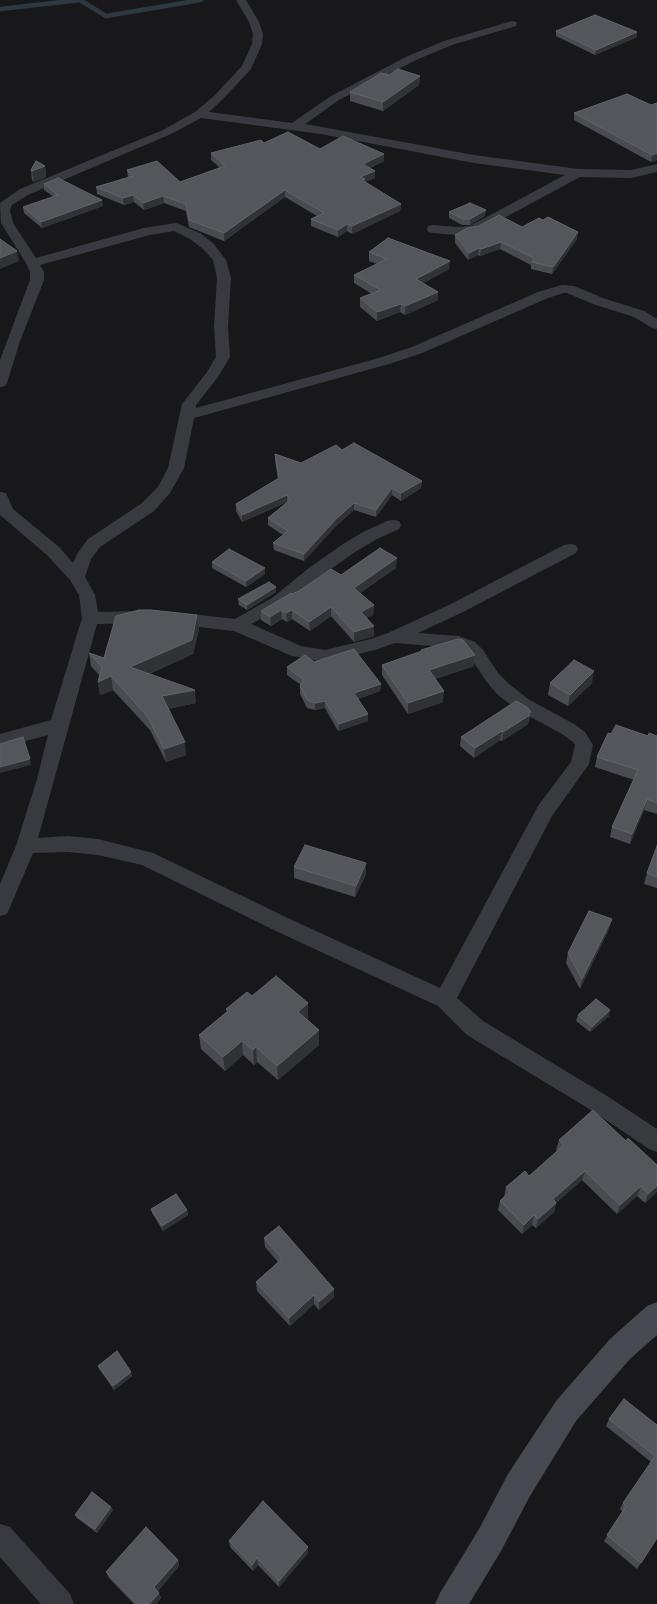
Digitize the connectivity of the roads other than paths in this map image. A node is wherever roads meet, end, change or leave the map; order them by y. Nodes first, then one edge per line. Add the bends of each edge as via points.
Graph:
1 (241, 0) edge
2 (512, 24) dead end
3 (199, 114) junction
4 (293, 127) junction
5 (657, 168) edge
6 (578, 173) junction
7 (2, 199) edge
8 (433, 229) dead end
9 (33, 263) junction
10 (657, 325) edge
11 (0, 383) edge
12 (187, 415) junction
13 (2, 507) edge
14 (393, 525) dead end
15 (570, 549) dead end
16 (78, 577) junction
17 (90, 618) junction
18 (237, 625) junction
19 (394, 637) junction
20 (59, 725) junction
21 (0, 740) edge
22 (26, 846) junction
23 (0, 908) edge
24 (445, 1000) junction
25 (657, 1142) edge
26 (657, 1316) edge
27 (0, 1537) edge
28 (60, 1604) edge
29 (451, 1604) edge

1 - 3 street via 258,34 254,55 239,77
2 - 4 street via 448,43 412,58 335,98
3 - 4 street
3 - 7 street via 167,132
4 - 6 street via 467,158
5 - 6 street via 631,174
6 - 8 street via 472,229
7 - 9 street via 7,223
9 - 11 street via 37,280
9 - 12 street via 168,227 185,230 208,246 219,260 224,278 221,327 223,358 189,404
10 - 12 street via 639,314 569,289 562,289 417,350
12 - 16 street via 176,468 164,490 148,507 94,543 83,558
13 - 16 street via 53,551
14 - 18 street via 348,548 278,602
15 - 19 street via 457,608
16 - 17 street via 87,595
17 - 18 street via 157,616
17 - 20 street
18 - 19 street via 298,652 325,656
19 - 24 street via 459,642 469,646 503,689 522,704 568,729 579,737 584,745 580,764 545,811
20 - 21 street
20 - 22 street
22 - 23 street
22 - 24 street via 68,844 98,847 146,858
24 - 25 street via 475,1028
26 - 29 street via 620,1349 566,1411 519,1485 490,1540
27 - 28 street

